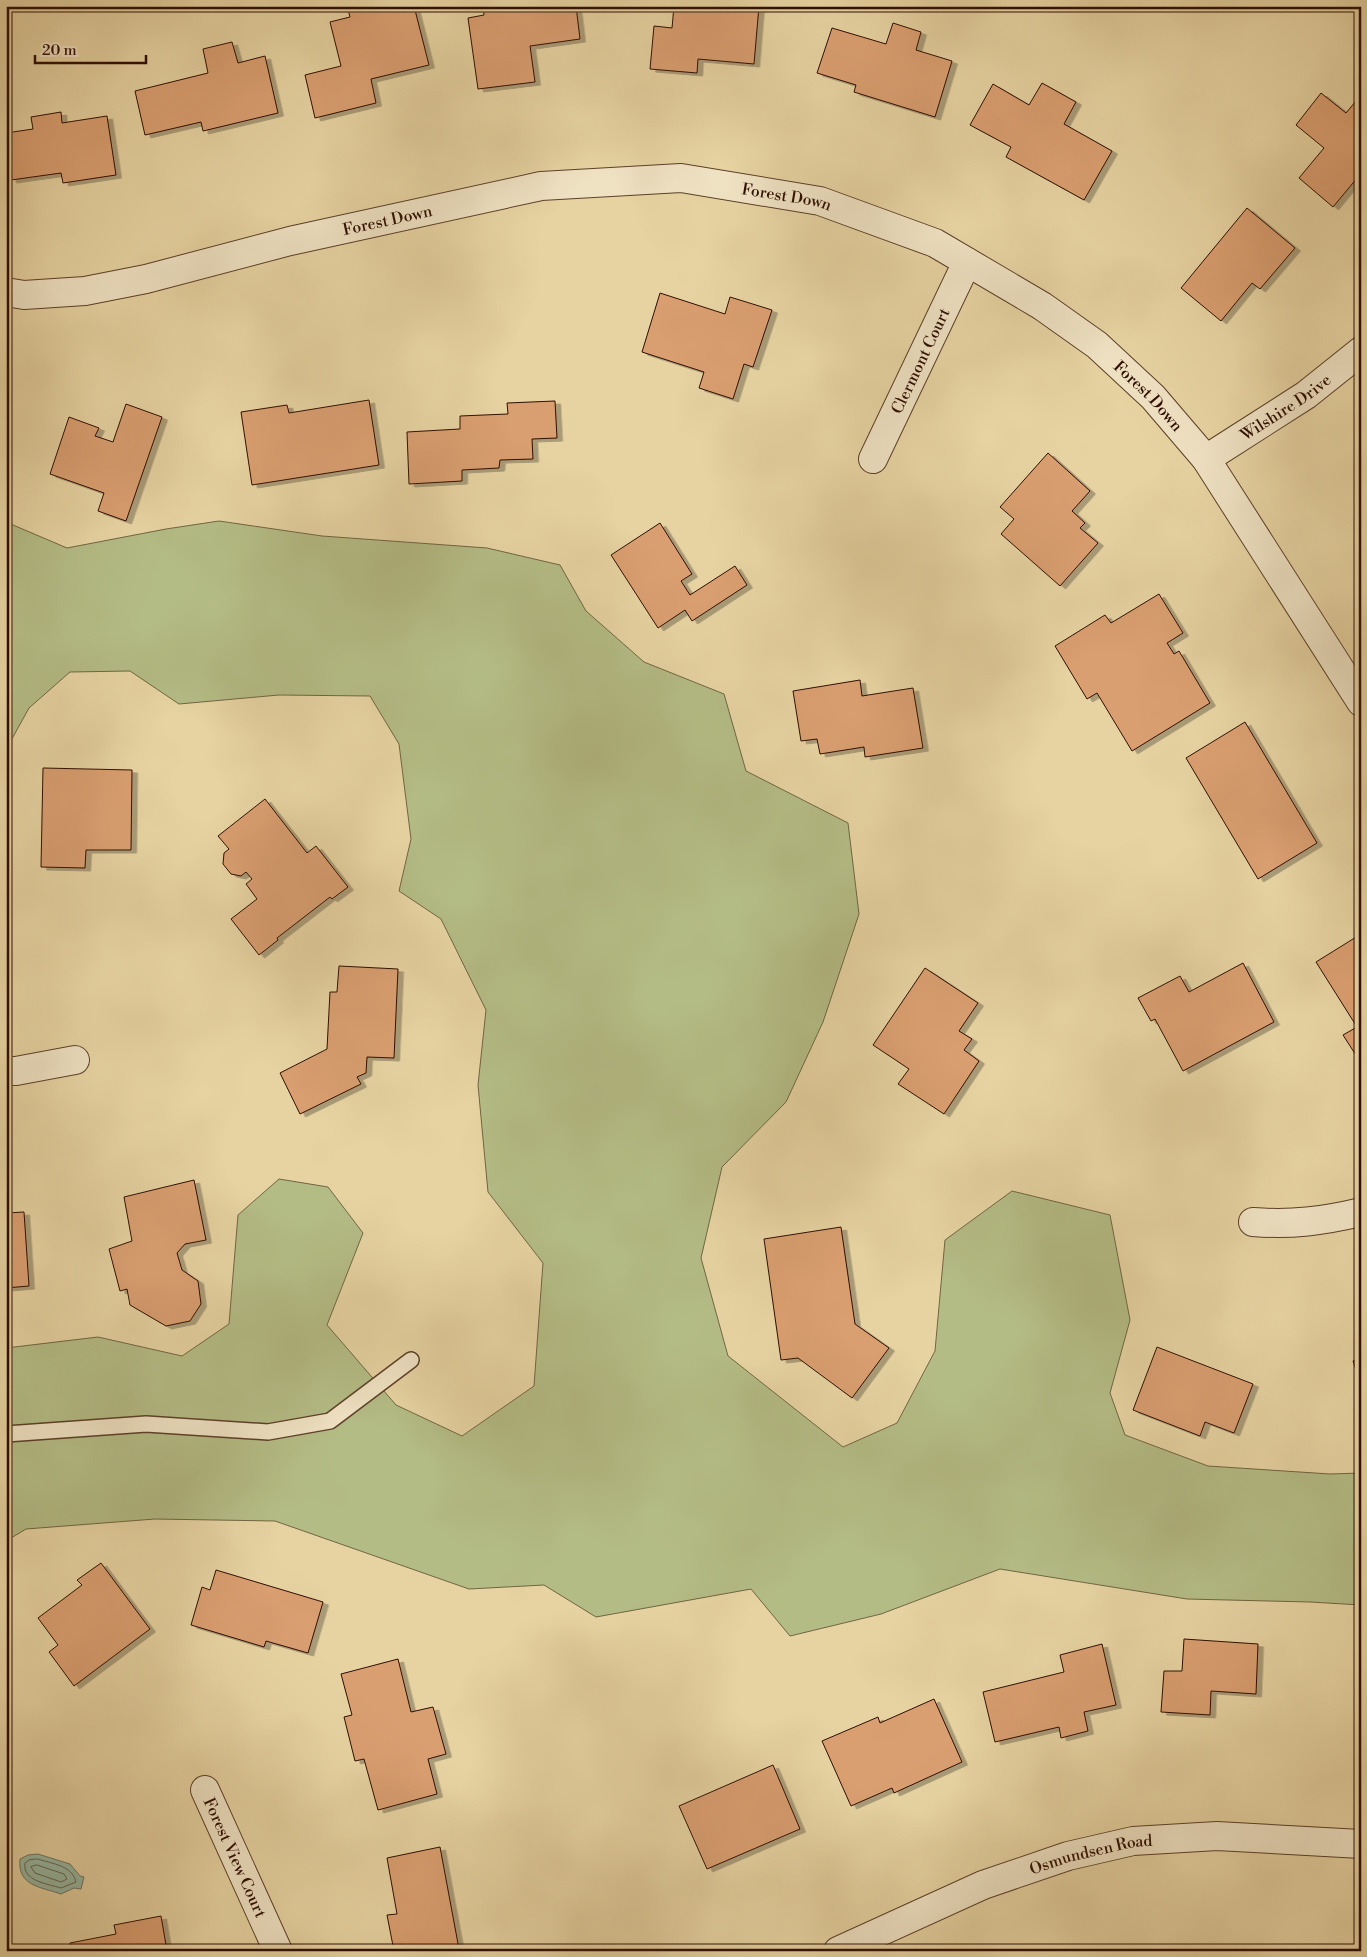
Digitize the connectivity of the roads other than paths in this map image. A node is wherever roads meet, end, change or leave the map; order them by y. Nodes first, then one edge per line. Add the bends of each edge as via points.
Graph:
1 (967, 262) junction
2 (6, 292) edge
3 (1361, 351) edge
4 (1206, 458) junction
5 (873, 459) dead end
6 (1361, 702) edge
7 (75, 1060) dead end
8 (6, 1071) edge
9 (1361, 1212) edge
10 (1254, 1222) dead end
11 (411, 1360) dead end
12 (6, 1434) edge
13 (205, 1790) dead end
14 (1361, 1844) edge
15 (278, 1951) edge
16 (838, 1951) edge

1 - 2 street, Forest Down via 935,243 820,201 680,178 541,186 290,241 94,290 24,295
1 - 4 street, Forest Down via 1042,306 1096,345 1153,397
1 - 5 street, Clermont Court
3 - 4 street, Wilshire Drive via 1306,395
4 - 6 street, Forest Down
7 - 8 street
9 - 10 street via 1284,1224
11 - 12 lane via 330,1421 268,1432 146,1424
13 - 15 street, Forest View Court
14 - 16 street, Osmundsen Road via 1217,1836 1133,1841 1068,1856 984,1885

